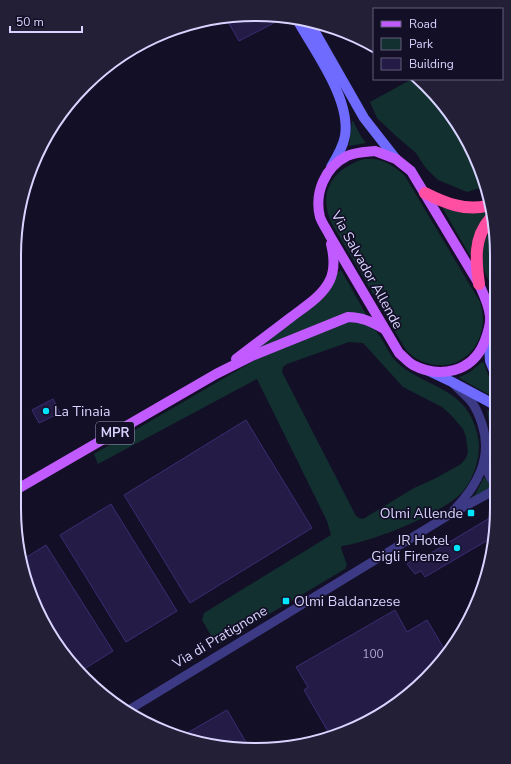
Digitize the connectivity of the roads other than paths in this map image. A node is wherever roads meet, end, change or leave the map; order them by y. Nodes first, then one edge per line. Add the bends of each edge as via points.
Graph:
1 (301, 26) edge
2 (313, 28) edge
3 (396, 159) junction
4 (331, 167) junction
5 (425, 193) junction
6 (484, 207) edge
7 (487, 222) edge
8 (330, 236) junction
9 (479, 284) junction
10 (384, 330) junction
11 (488, 334) junction
12 (490, 361) edge
13 (427, 370) junction
14 (216, 374) junction
15 (452, 382) junction
16 (490, 402) edge
17 (485, 459) junction
18 (490, 477) edge
19 (21, 487) edge
20 (490, 493) edge
21 (449, 515) junction
22 (132, 708) edge

1 - 4 main road, Via Salvador Allende via 333,82 342,105 345,135 341,150
2 - 3 main road, Via Salvador Allende via 364,118
3 - 4 main road, Via Salvador Allende via 375,151 360,152 347,156
3 - 5 main road, Via Salvador Allende via 411,172
4 - 8 main road, Via Salvador Allende via 322,183 318,200 320,218
5 - 6 highway via 452,205
5 - 9 main road, Via Salvador Allende
7 - 9 highway via 478,241 476,259
8 - 10 main road, Via Salvador Allende
8 - 14 main road, MPR via 334,254 333,266 331,279 324,290
9 - 11 main road, Via Salvador Allende via 487,300 490,317
10 - 13 main road, Via Salvador Allende via 399,353 412,364
10 - 14 main road, MPR via 359,317 348,317 254,355
11 - 12 main road, Via Salvador Allende
11 - 13 main road, Via Salvador Allende via 481,350 471,362 459,370
13 - 15 main road, Via Salvador Allende
14 - 19 main road, MPR
15 - 16 main road, Via Salvador Allende
15 - 17 street via 473,405 480,418 486,439
17 - 18 street
17 - 21 street via 475,485
20 - 21 street
21 - 22 street, Via di Pratignone

